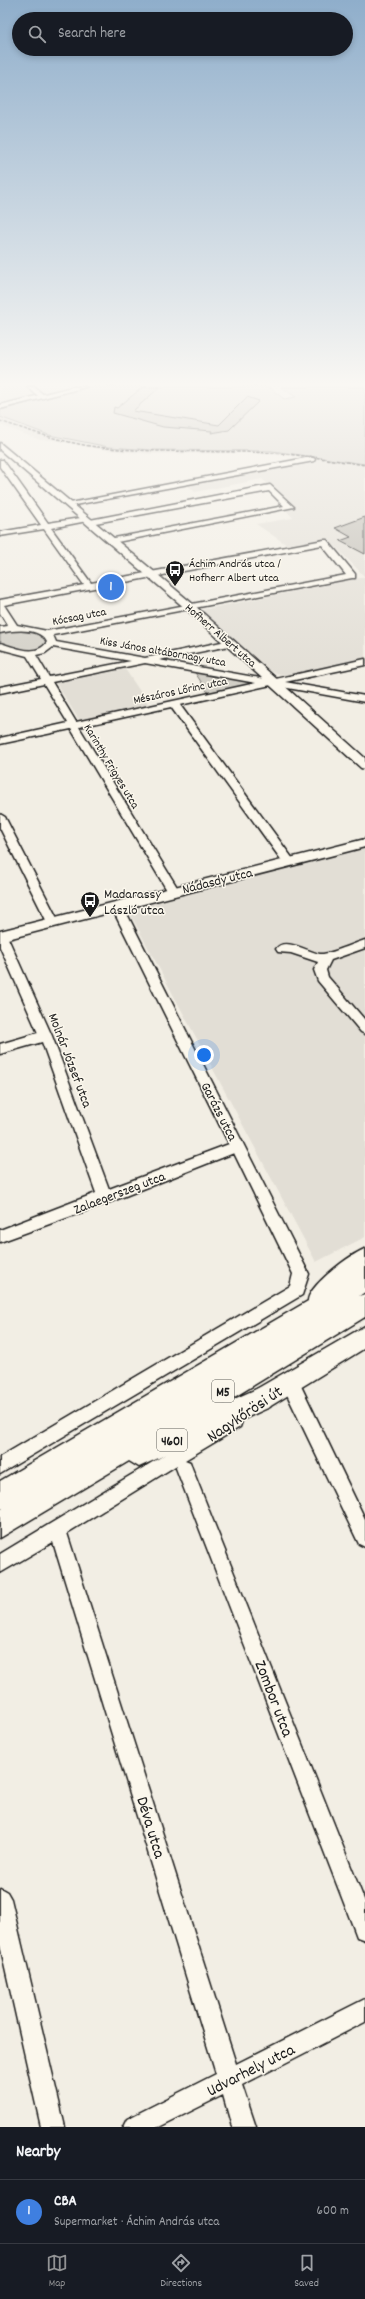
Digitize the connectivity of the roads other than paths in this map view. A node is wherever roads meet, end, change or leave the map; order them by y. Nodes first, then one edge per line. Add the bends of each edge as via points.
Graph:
1 (18, 486) edge
2 (48, 486) edge
3 (164, 486) edge
4 (69, 504) junction
5 (88, 521) junction
6 (46, 526) junction
7 (0, 534) edge
8 (112, 541) junction
9 (152, 574) junction
10 (89, 586) junction
11 (0, 603) edge
12 (0, 606) edge
13 (190, 607) junction
14 (14, 628) junction
15 (0, 630) edge
16 (46, 634) junction
17 (231, 643) junction
18 (51, 644) junction
19 (0, 646) edge
20 (30, 653) junction
21 (145, 660) junction
22 (360, 663) edge
23 (365, 672) edge
24 (46, 681) junction
25 (275, 683) junction
26 (0, 690) edge
27 (365, 699) edge
28 (174, 704) junction
29 (73, 726) junction
30 (0, 741) edge
31 (365, 765) edge
32 (0, 817) edge
33 (365, 843) edge
34 (289, 862) junction
35 (174, 892) junction
36 (117, 906) junction
37 (53, 922) junction
38 (0, 936) edge
39 (365, 944) edge
40 (282, 949) dead end
41 (324, 960) junction
42 (365, 1029) edge
43 (46, 1036) junction
44 (0, 1049) edge
45 (238, 1146) junction
46 (106, 1198) junction
47 (0, 1236) edge
48 (365, 1260) edge
49 (365, 1280) edge
50 (365, 1304) edge
51 (301, 1319) junction
52 (365, 1336) edge
53 (289, 1382) junction
54 (261, 1399) junction
55 (0, 1466) edge
56 (184, 1468) dead end
57 (81, 1477) junction
58 (0, 1496) edge
59 (0, 1525) edge
60 (56, 1529) junction
61 (365, 1538) edge
62 (0, 1564) edge
63 (0, 1899) edge
64 (365, 1929) edge
65 (365, 2010) edge
66 (230, 2079) junction
67 (52, 2127) edge
68 (135, 2127) edge
69 (244, 2127) edge

1 - 6 street
2 - 4 street, Hofherr Albert utca
3 - 4 street
4 - 5 street, Hofherr Albert utca
5 - 6 street
5 - 8 street, Hofherr Albert utca
5 - 8 street via 270,488 290,507
6 - 7 street
6 - 10 street
8 - 9 street, Hofherr Albert utca
9 - 10 street
9 - 13 street, Hofherr Albert utca
9 - 13 street, Kócsag utca via 324,542 352,576
10 - 11 street
12 - 14 street
13 - 16 street, Kócsag utca
13 - 17 street, Hofherr Albert utca
14 - 15 street
14 - 16 street
16 - 18 street via 51,638
17 - 21 street
17 - 25 street, Hofherr Albert utca
18 - 20 street via 43,651
18 - 21 street, Kiss János altábornagy utca
19 - 20 street
20 - 24 street, Karinthy Frigyes utca
21 - 24 street
21 - 25 street, Kiss János altábornagy utca
22 - 23 street
22 - 25 street, Mészáros Lőrinc utca
24 - 26 street
24 - 29 street, Karinthy Frigyes utca
25 - 27 street, Kiss János altábornagy utca
25 - 28 street, Mészáros Lőrinc utca
25 - 31 street, Hofherr Albert utca
28 - 29 street, Mészáros Lőrinc utca
28 - 34 street
29 - 30 street, Mészáros Lőrinc utca
29 - 35 street, Karinthy Frigyes utca
32 - 37 street
33 - 34 street, Nádasdy utca
34 - 35 street, Nádasdy utca
35 - 36 street, Nádasdy utca
36 - 37 street, Nádasdy utca
36 - 45 street, Garázs utca
37 - 38 street, Nádasdy utca
38 - 43 street, Molnár József utca
39 - 41 street via 330,955
40 - 41 street via 292,949
41 - 42 street via 320,970 322,978
43 - 44 street
43 - 46 street, Molnár József utca
45 - 46 street, Zalaegerszeg utca
45 - 55 street, Garázs utca via 301,1278 297,1290
46 - 47 street, Zalaegerszeg utca
48 - 51 main road via 336,1282
49 - 51 main road, M5
50 - 57 main road, Nagykőrösi út / M5
51 - 58 main road, M5
52 - 53 main road, Nagykőrösi út
53 - 54 main road, Nagykőrösi út
53 - 61 street via 296,1391
54 - 57 main road, 4601 via 177,1438
54 - 60 street, Nagykőrösi út via 228,1425
56 - 64 street, Zombor utca
57 - 59 main road, Nagykőrösi út / M5
60 - 62 street, Nagykőrösi út
60 - 66 street, Déva utca via 67,1555
63 - 67 street
65 - 66 street, Udvarhely utca
66 - 68 street, Udvarhely utca
66 - 69 street, Déva utca

